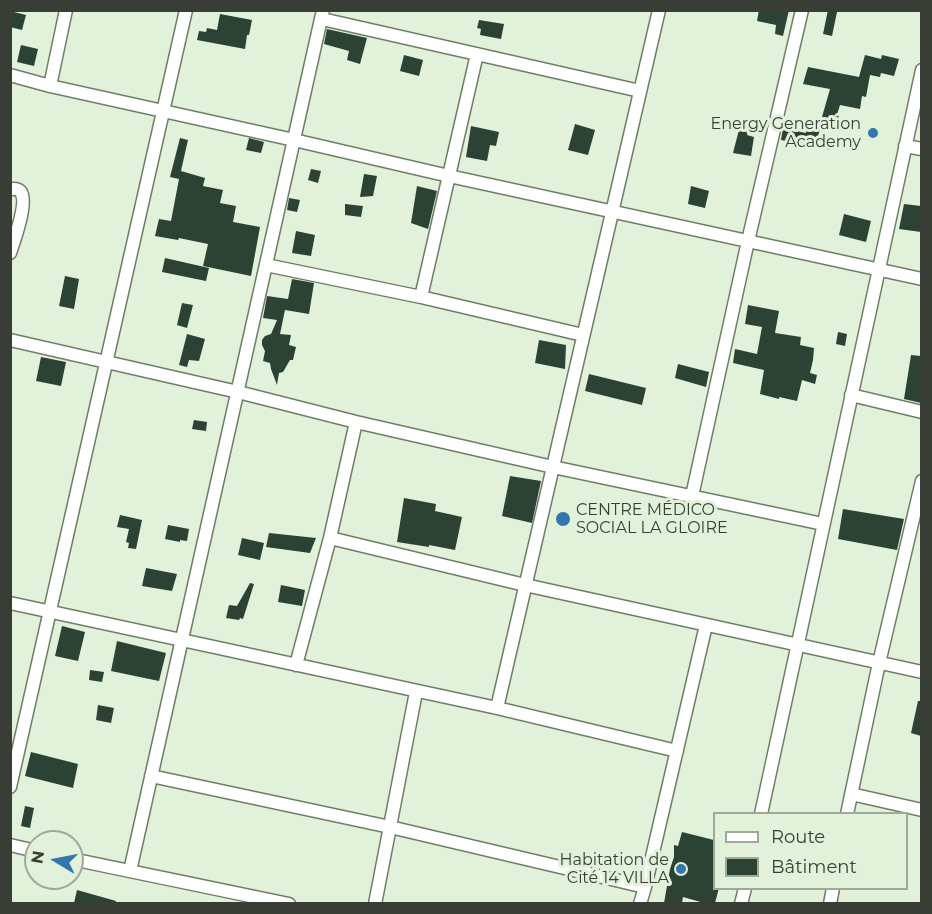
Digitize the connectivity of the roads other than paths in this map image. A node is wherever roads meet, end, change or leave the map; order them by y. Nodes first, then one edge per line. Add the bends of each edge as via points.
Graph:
1 (66, 10) edge
2 (186, 10) edge
3 (659, 10) edge
4 (802, 10) edge
5 (322, 15) edge
6 (477, 54) junction
7 (921, 70) edge
8 (10, 75) edge
9 (50, 86) junction
10 (640, 91) junction
11 (163, 112) junction
12 (294, 140) junction
13 (905, 146) junction
14 (921, 150) edge
15 (449, 176) junction
16 (10, 189) edge
17 (612, 211) junction
18 (748, 241) junction
19 (10, 253) edge
20 (266, 265) junction
21 (878, 270) junction
22 (921, 279) edge
23 (421, 297) junction
24 (583, 335) junction
25 (10, 340) edge
26 (106, 363) junction
27 (238, 392) junction
28 (851, 395) junction
29 (921, 412) edge
30 (356, 422) junction
31 (553, 466) junction
32 (921, 481) edge
33 (692, 496) junction
34 (823, 524) junction
35 (330, 538) junction
36 (525, 585) junction
37 (10, 603) edge
38 (50, 612) junction
39 (706, 625) junction
40 (182, 641) junction
41 (797, 645) junction
42 (879, 663) junction
43 (296, 665) junction
44 (921, 672) edge
45 (416, 692) junction
46 (497, 708) junction
47 (16, 738) edge
48 (676, 751) junction
49 (152, 776) junction
50 (10, 787) edge
51 (851, 794) junction
52 (921, 810) edge
53 (761, 812) edge
54 (847, 812) edge
55 (390, 827) junction
56 (84, 862) edge
57 (130, 872) junction
58 (645, 887) junction
59 (244, 899) edge
60 (288, 903) edge
61 (375, 903) edge
62 (640, 903) edge

1 - 9 street
2 - 11 street
3 - 10 street
4 - 18 street
5 - 6 street
5 - 12 street
6 - 10 street
6 - 15 street
7 - 13 street
8 - 9 street
9 - 11 street
10 - 17 street
11 - 12 street
11 - 26 street
12 - 15 street
12 - 20 street
13 - 14 street
13 - 21 street
15 - 17 street
15 - 23 street
16 - 19 street via 17,189 23,200
17 - 18 street
17 - 24 street
18 - 21 street
18 - 33 street
20 - 23 street
20 - 27 street
21 - 22 street
21 - 28 street
23 - 24 street
24 - 31 street
25 - 26 street
26 - 27 street
26 - 38 street
27 - 30 street
27 - 40 street
28 - 29 street
28 - 34 street
30 - 31 street
30 - 35 street
31 - 33 street
31 - 36 street
32 - 42 street
33 - 34 street
34 - 41 street
35 - 36 street
35 - 43 street
36 - 39 street
36 - 46 street
37 - 38 street
38 - 40 street
38 - 47 street
39 - 41 street
39 - 48 street
40 - 43 street
40 - 49 street
41 - 42 street
41 - 53 street
42 - 44 street
42 - 51 street
43 - 45 street
45 - 46 street
45 - 55 street
46 - 48 street
47 - 50 street
48 - 58 street
49 - 55 street
49 - 57 street
51 - 52 street
51 - 54 street
55 - 58 street
55 - 61 street
56 - 57 street
57 - 59 street
58 - 62 street
59 - 60 street

